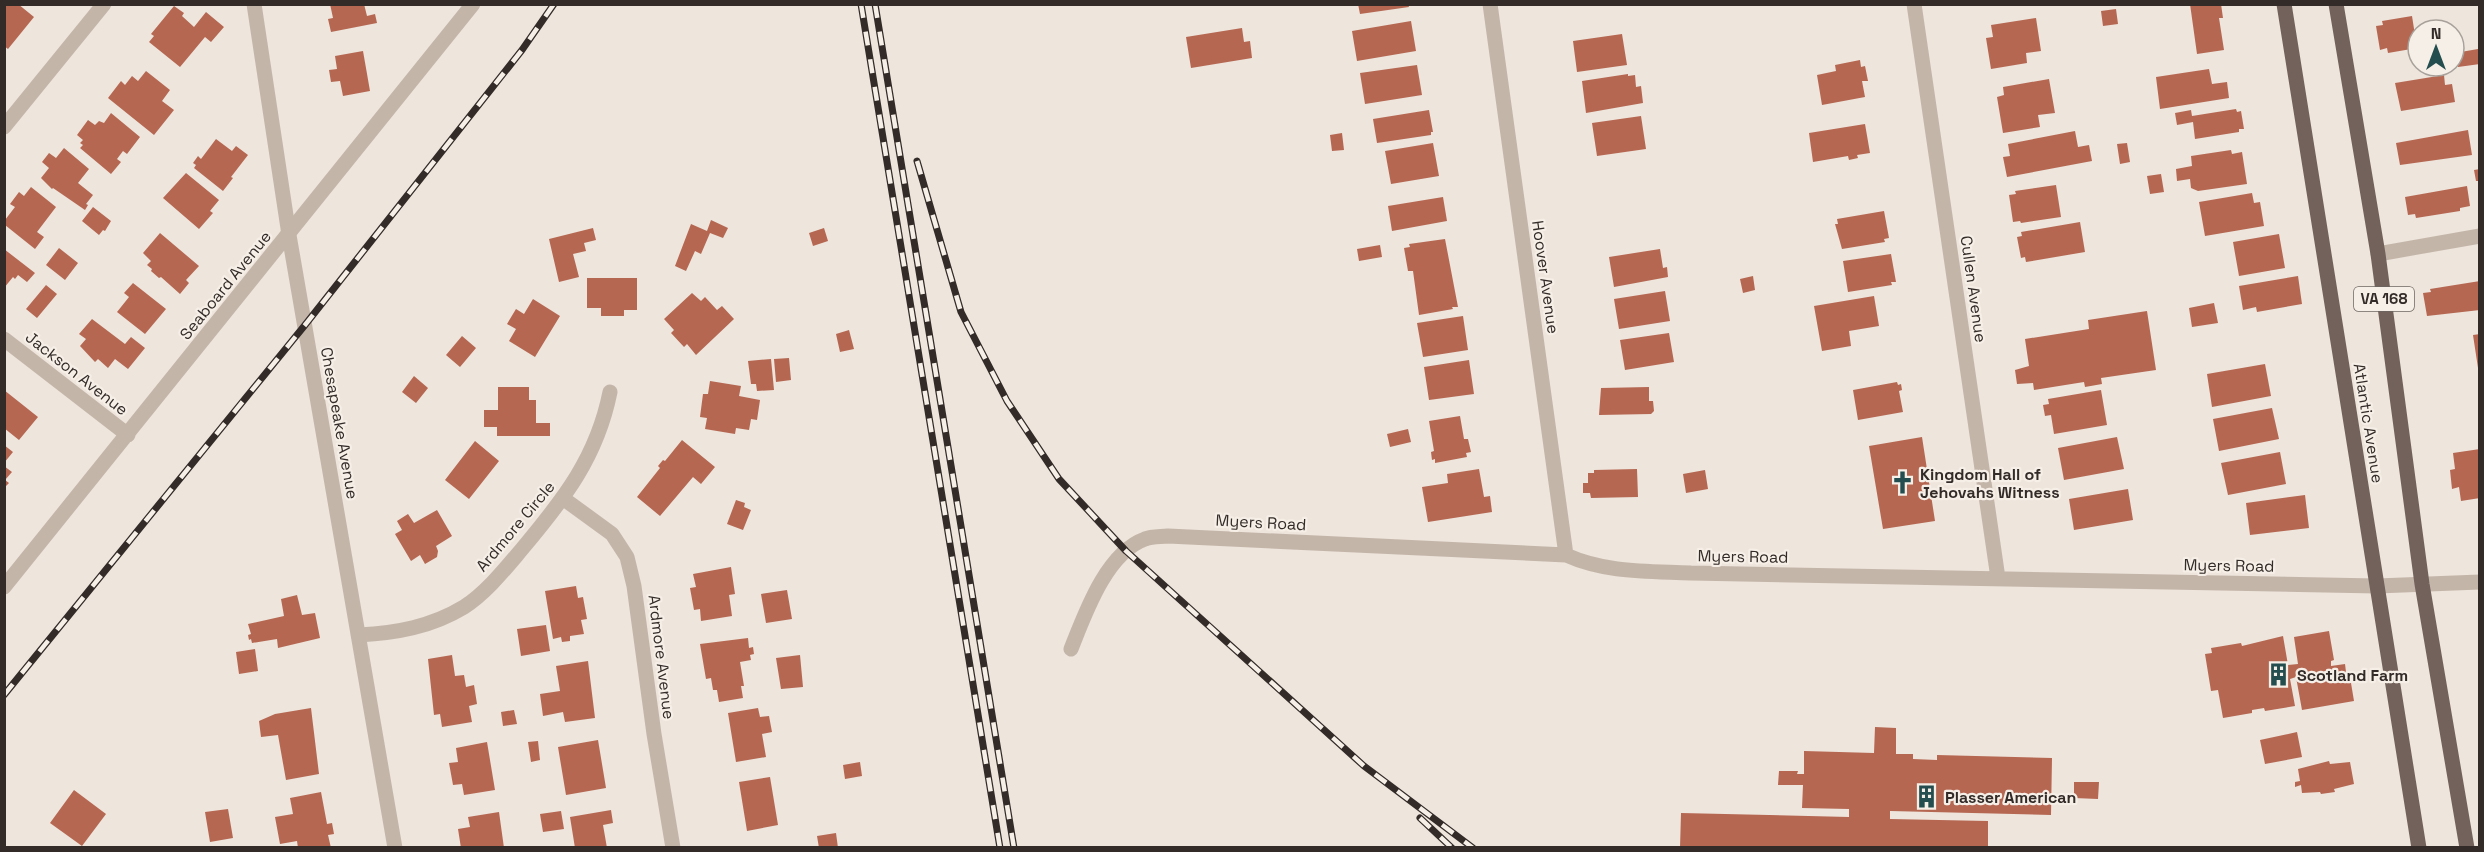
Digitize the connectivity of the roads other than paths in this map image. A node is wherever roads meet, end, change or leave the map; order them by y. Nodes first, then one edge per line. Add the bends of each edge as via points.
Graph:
1 (104, 4) edge
2 (254, 4) edge
3 (473, 4) edge
4 (1490, 4) edge
5 (1914, 4) edge
6 (2284, 4) edge
7 (2336, 4) edge
8 (4, 127) edge
9 (289, 235) junction
10 (2480, 236) edge
11 (2378, 254) junction
12 (4, 339) edge
13 (610, 392) dead end
14 (128, 435) junction
15 (564, 499) junction
16 (1566, 555) junction
17 (1998, 578) junction
18 (2480, 582) edge
19 (2422, 584) junction
20 (2377, 586) junction
21 (4, 587) edge
22 (359, 635) junction
23 (1071, 649) dead end
24 (395, 848) edge
25 (673, 848) edge
26 (2419, 848) edge
27 (2467, 848) edge

1 - 8 street
2 - 9 street, Chesapeake Avenue
3 - 9 street, Seaboard Avenue
4 - 16 street, Hoover Avenue
5 - 17 street, Cullen Avenue
6 - 20 main road, Atlantic Avenue / VA 168
7 - 11 main road, Atlantic Avenue / VA 168
9 - 14 street, Seaboard Avenue
9 - 22 street, Chesapeake Avenue
10 - 11 street
11 - 19 main road, Atlantic Avenue / VA 168
12 - 14 street, Jackson Avenue
13 - 15 street, Ardmore Circle via 604,422
14 - 21 street, Seaboard Avenue
15 - 22 street, Ardmore Circle via 503,572 465,607 424,627
15 - 25 street, Ardmore Avenue via 612,534 627,557
16 - 17 street, Myers Road via 1608,569
16 - 23 street, Myers Road via 1180,537 1145,539 1126,551 1091,599
17 - 20 street, Myers Road
18 - 19 street, Myers Road
19 - 20 street, Myers Road
19 - 27 main road, Atlantic Avenue / VA 168
20 - 26 main road, Atlantic Avenue / VA 168
22 - 24 street, Chesapeake Avenue

